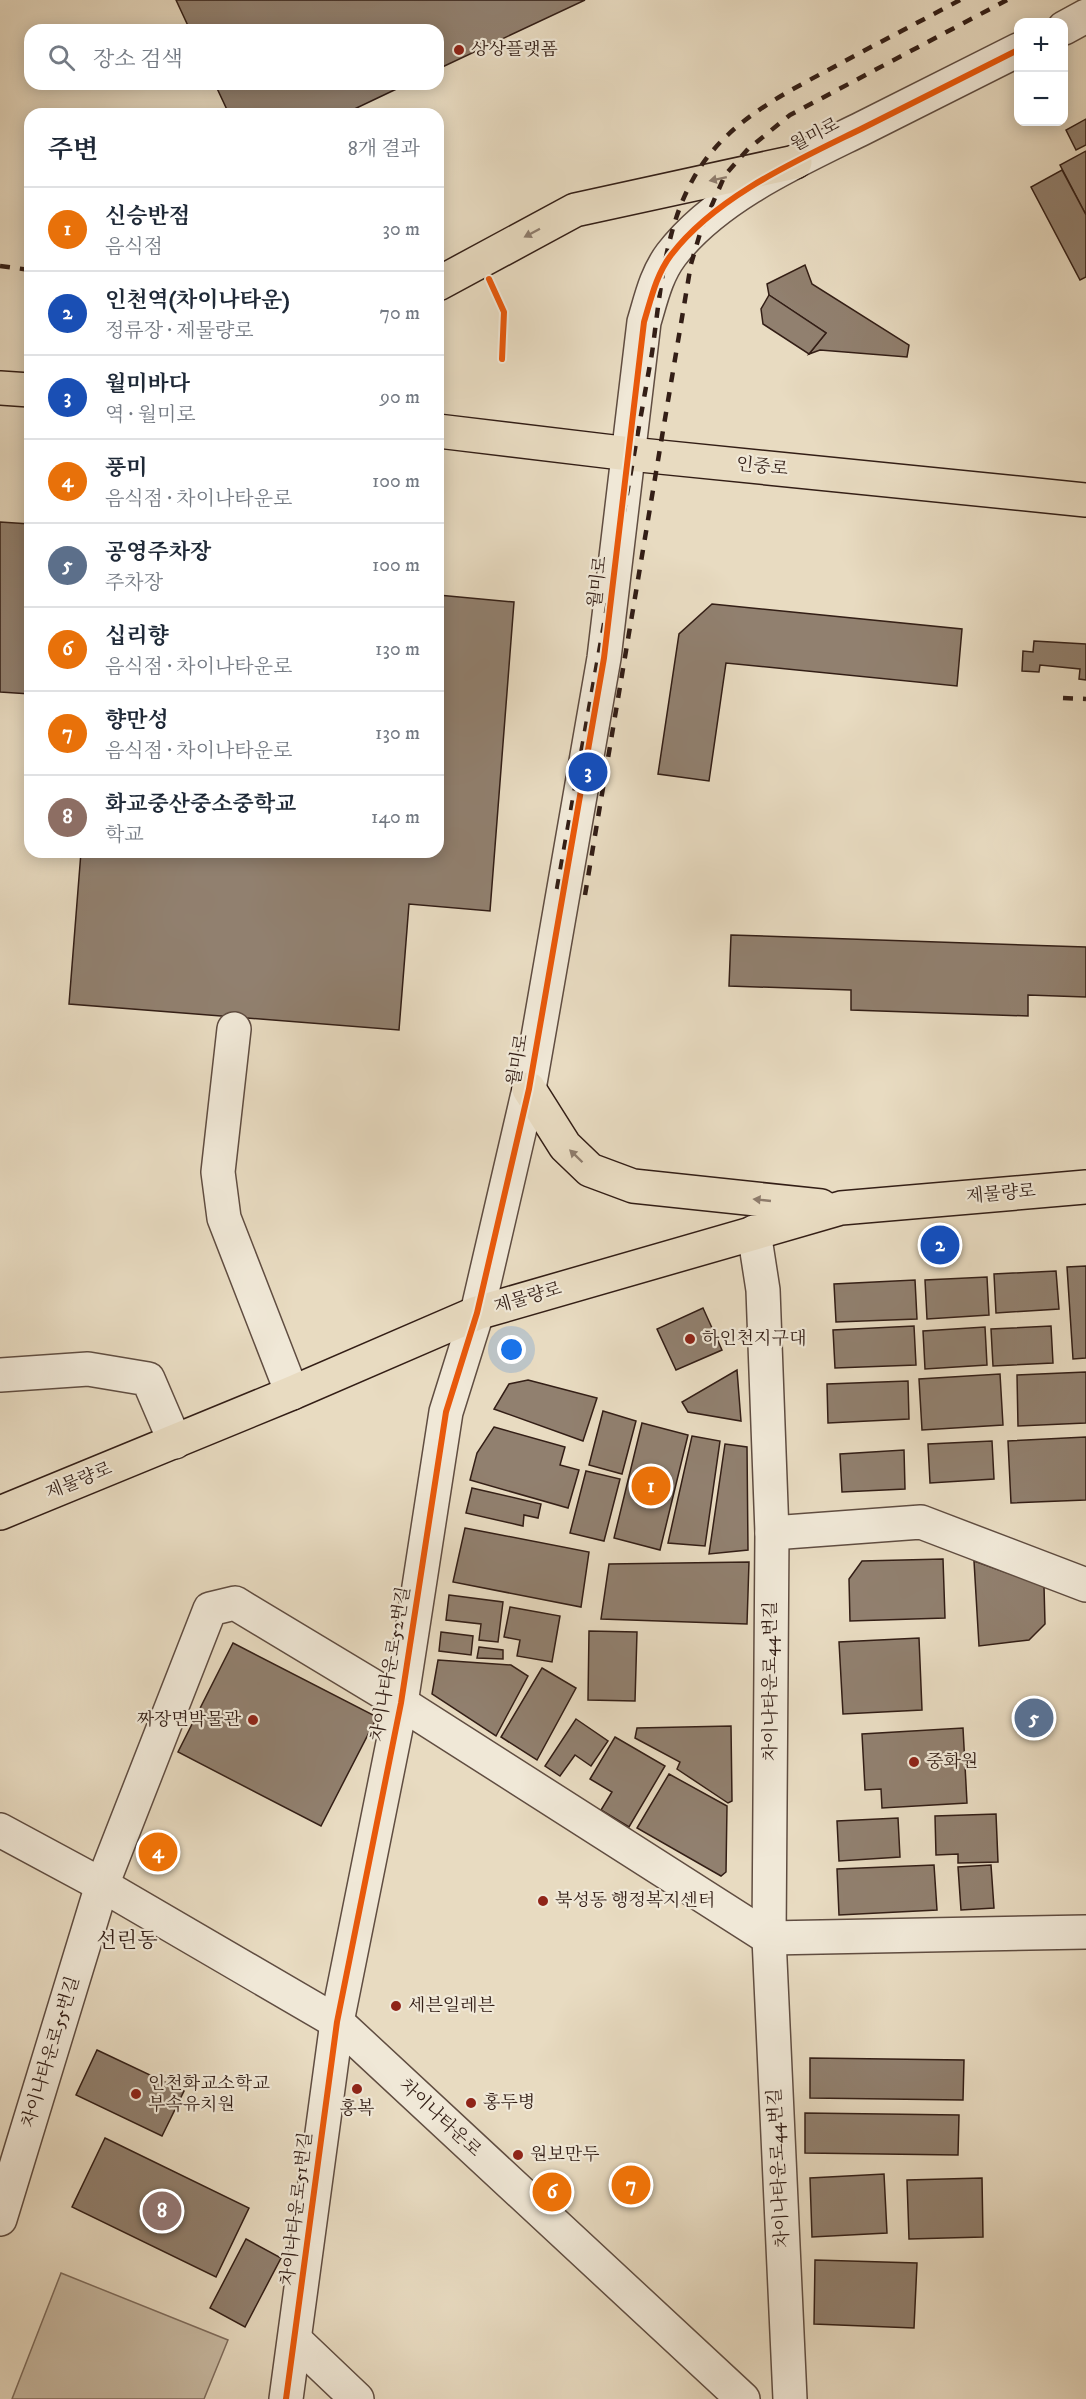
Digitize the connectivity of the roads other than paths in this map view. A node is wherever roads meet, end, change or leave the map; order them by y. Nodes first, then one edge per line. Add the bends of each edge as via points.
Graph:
1 (1086, 16) edge
2 (1068, 26) edge
3 (1014, 52) edge
4 (795, 162) junction
5 (444, 281) edge
6 (0, 388) edge
7 (24, 390) edge
8 (444, 432) edge
9 (630, 454) junction
10 (1086, 500) edge
11 (234, 1029) dead end
12 (529, 1089) junction
13 (1086, 1186) edge
14 (841, 1208) junction
15 (754, 1232) junction
16 (477, 1312) junction
17 (0, 1375) edge
18 (292, 1393) junction
19 (175, 1442) junction
20 (0, 1513) edge
21 (772, 1533) junction
22 (1086, 1585) edge
23 (401, 1703) junction
24 (0, 1830) edge
25 (102, 1885) junction
26 (1086, 1932) edge
27 (769, 1938) junction
28 (337, 2022) junction
29 (0, 2219) edge
30 (295, 2340) junction
31 (286, 2399) edge
32 (357, 2399) edge
33 (743, 2399) edge
34 (790, 2399) edge

1 - 2 street
3 - 4 street, 월미로
4 -> 5 main road via 575,210
4 - 9 street, 월미로 via 723,206 687,235 669,257 644,322
6 - 7 main road
8 - 9 main road, 인중로
9 - 10 main road, 인중로
9 - 12 street, 월미로 via 604,658
11 - 18 street via 218,1172 224,1218
14 -> 12 main road via 633,1186 591,1170 565,1146
12 - 16 street, 월미로
13 - 14 main road, 제물량로
14 - 15 main road, 제물량로
15 - 16 main road, 제물량로
15 - 21 street, 차이나타운로44번길 via 763,1290
16 - 18 main road, 제물량로
16 - 23 street, 차이나타운로52번길 via 446,1412
17 - 19 street via 88,1369 148,1379
18 - 19 main road, 제물량로
19 - 20 main road, 제물량로
21 - 22 street via 921,1522
21 - 27 street, 차이나타운로44번길
23 - 25 street via 235,1603 210,1609
23 - 27 street
23 - 28 street, 차이나타운로52번길
24 - 25 street, 차이나타운로
25 - 28 street, 차이나타운로
25 - 29 street, 차이나타운로55번길
26 - 27 street
27 - 34 street, 차이나타운로44번길
28 - 30 street, 차이나타운로51번길
28 - 33 street, 차이나타운로
30 - 31 street, 차이나타운로51번길
30 - 32 street

